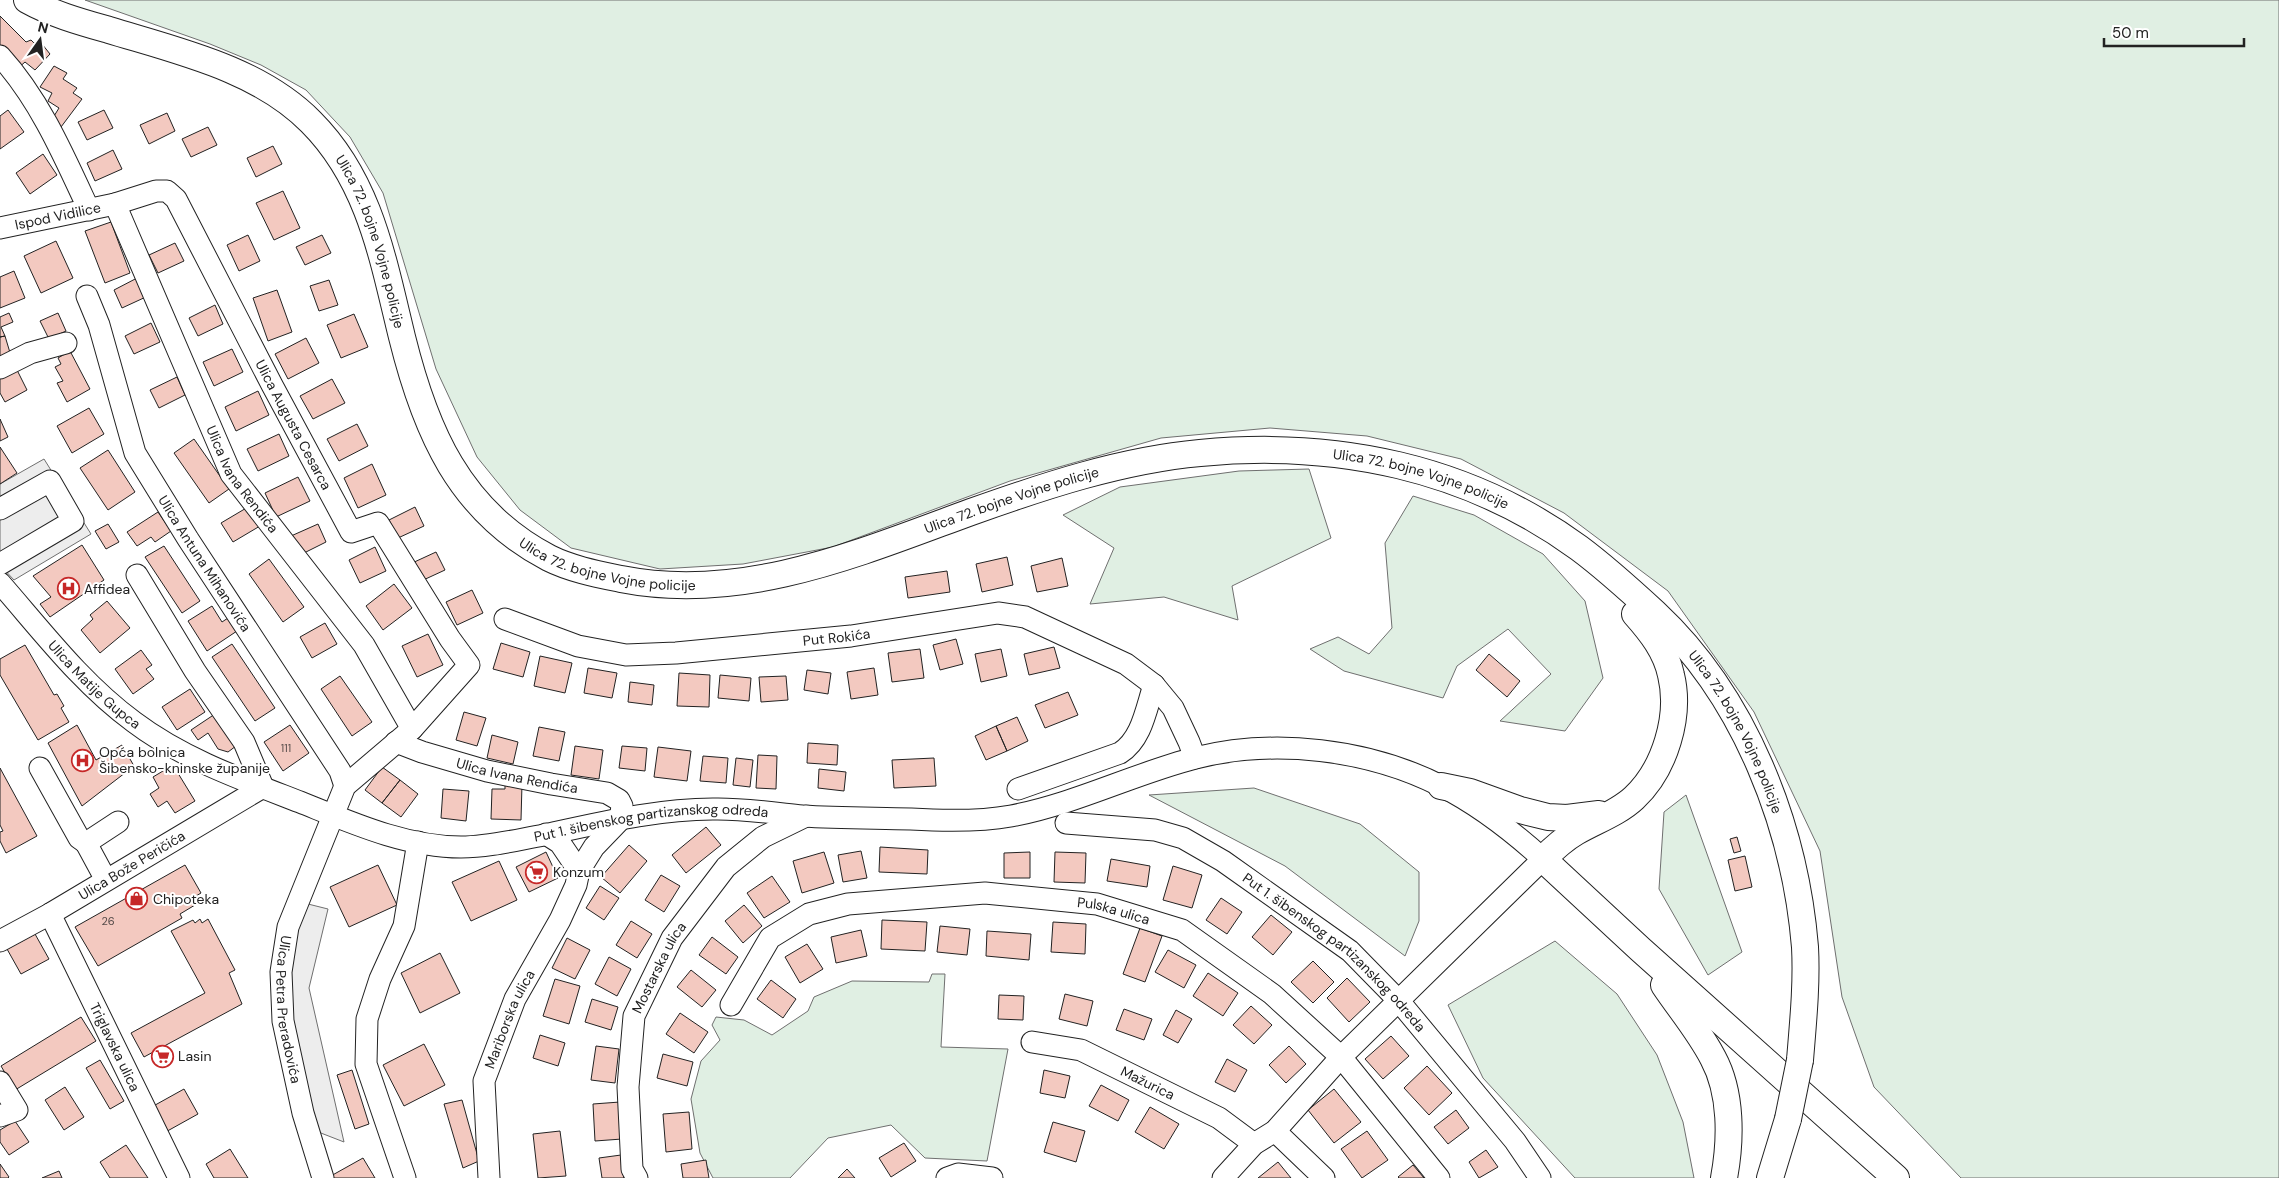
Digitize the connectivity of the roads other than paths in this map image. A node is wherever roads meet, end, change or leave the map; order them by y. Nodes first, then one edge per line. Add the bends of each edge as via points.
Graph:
1 (27, 0) edge
2 (0, 56) edge
3 (115, 204) junction
4 (89, 210) junction
5 (0, 228) edge
6 (87, 296) dead end
7 (66, 343) dead end
8 (0, 368) edge
9 (0, 509) edge
10 (0, 564) edge
11 (136, 575) dead end
12 (1613, 575) junction
13 (0, 583) edge
14 (505, 618) dead end
15 (1154, 685) junction
16 (404, 735) junction
17 (1195, 758) junction
18 (40, 768) dead end
19 (345, 786) junction
20 (1441, 786) junction
21 (262, 788) junction
22 (1018, 789) dead end
23 (1615, 811) junction
24 (334, 815) junction
25 (806, 816) junction
26 (620, 820) junction
27 (118, 822) dead end
28 (1066, 823) dead end
29 (546, 834) junction
30 (418, 842) junction
31 (86, 843) junction
32 (1543, 859) junction
33 (579, 871) junction
34 (106, 880) junction
35 (50, 914) junction
36 (0, 941) edge
37 (1640, 949) junction
38 (1398, 1000) junction
39 (731, 1005) dead end
40 (1032, 1042) dead end
41 (1342, 1057) junction
42 (0, 1082) edge
43 (8, 1113) edge
44 (1275, 1131) junction
45 (1254, 1144) junction
46 (179, 1178) edge
47 (323, 1178) edge
48 (405, 1178) edge
49 (489, 1178) edge
50 (637, 1178) edge
51 (946, 1178) edge
52 (992, 1178) edge
53 (1222, 1178) edge
54 (1324, 1178) edge
55 (1439, 1178) edge
56 (1540, 1178) edge
57 (1724, 1178) edge
58 (1770, 1178) edge
59 (1896, 1178) edge

1 - 12 main road, Ulica 72. bojne Vojne policije via 83,23 161,46 238,74 279,96 307,118 343,160 360,190 382,253 413,378 442,454 486,511 551,559 569,566 632,581 688,587 754,581 818,566 1047,486 1127,465 1199,453 1276,450 1345,454 1436,474 1485,494 1537,522 1575,545
2 - 4 street via 35,103
3 - 4 street, Ispod Vidilice
3 - 16 street, Ulica Ivana Rendića via 231,474 364,645
3 - 16 street, Ulica Augusta Cesarca via 156,191 167,191 176,199 351,532 378,523 469,666
4 - 5 street, Ispod Vidilice
6 - 19 street, Ulica Antuna Mihanovića via 99,325 134,453 340,771
7 - 8 street via 30,353
9 - 10 street via 50,481 73,521
11 - 21 street via 195,671 244,742
12 - 23 main road via 1618,593 1650,630 1663,651 1672,675 1674,708 1669,737 1659,764 1634,799
12 - 58 main road, Ulica 72. bojne Vojne policije, bridge via 1664,622 1723,697 1746,735 1770,790 1785,839 1801,914 1805,953 1803,1023 1800,1060 1788,1119
13 - 21 street, Ulica Matije Gupca via 72,666 134,723 170,746
14 - 15 street, Put Rokića via 578,646 626,655 850,636 998,613 1025,617 1072,638 1126,664
15 - 17 street, Put Rokića via 1173,708
15 - 22 street via 1138,734 1130,747
16 - 19 street
16 - 26 street, Ulica Ivana Rendića via 422,752 487,771 607,793 619,800 622,806
17 - 20 street, Put 1. šibenskog partizanskog odreda via 1249,749 1320,750 1382,764
17 - 25 street, Put 1. šibenskog partizanskog odreda via 1066,802 1007,817 974,820
18 - 31 street via 79,838
19 - 24 street, Ulica Petra Preradovića
20 - 23 main road via 1548,817 1567,818
20 - 32 street, Put 1. šibenskog partizanskog odreda via 1494,818
21 - 24 street, Ulica Matije Gupca
21 - 34 street, Ulica Bože Peričića
23 - 32 main road via 1573,833
24 - 30 street, Put 1. šibenskog partizanskog odreda via 363,827
24 - 47 street, Ulica Petra Preradovića via 288,927 281,972 283,1021 303,1113
25 - 26 street, Put 1. šibenskog partizanskog odreda via 718,809
25 - 50 street, Mostarska ulica via 763,837 726,867 672,938 634,1016 628,1087 632,1168
26 - 29 street, Put 1. šibenskog partizanskog odreda
26 - 33 street, Mariborska ulica via 594,847
27 - 31 street
28 - 38 street, Put 1. šibenskog partizanskog odreda via 1154,830 1182,838 1223,861 1350,951
29 - 30 street, Put 1. šibenskog partizanskog odreda via 467,847
29 - 33 street via 560,843
30 - 48 street via 404,926 380,979 368,1019 366,1064
31 - 34 street
32 - 37 main road
32 - 38 street
33 - 49 street, Mariborska ulica via 560,920 514,999 484,1081
34 - 35 street, Ulica Bože Peričića
35 - 36 street, Ulica Bože Peričića
35 - 46 street, Triglavska ulica
37 - 57 main road via 1714,1060 1724,1090 1728,1121
37 - 59 main road
38 - 41 street
38 - 56 street, Put 1. šibenskog partizanskog odreda via 1515,1141
39 - 41 street, Pulska ulica via 770,938 809,914 848,904 985,893 1097,904 1182,930 1272,994
40 - 45 street, Mažurica via 1081,1050 1219,1118
41 - 44 street
41 - 55 street, Pulska ulica
42 - 43 street
44 - 45 street
44 - 54 street
45 - 53 street
51 - 52 street via 958,1174

